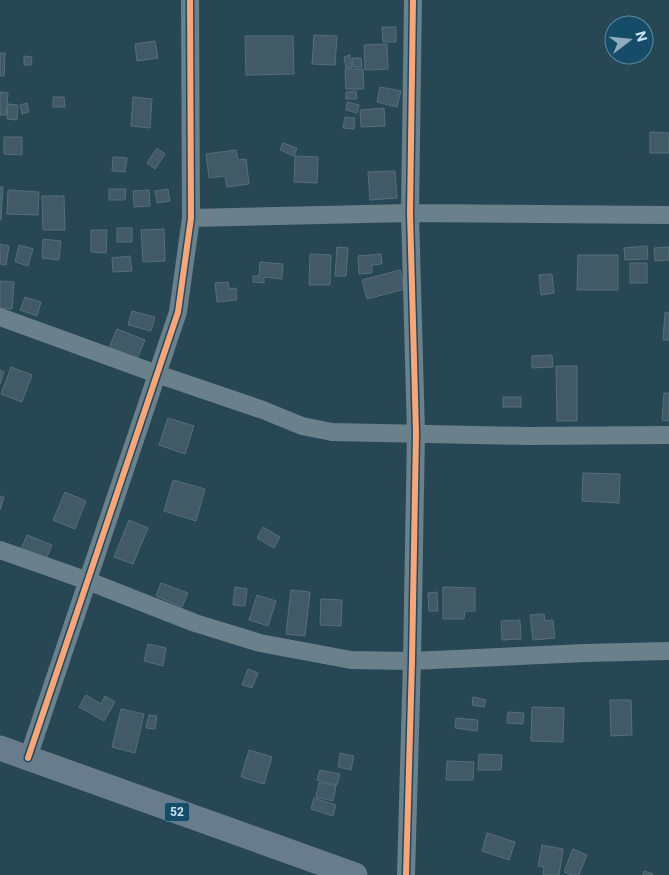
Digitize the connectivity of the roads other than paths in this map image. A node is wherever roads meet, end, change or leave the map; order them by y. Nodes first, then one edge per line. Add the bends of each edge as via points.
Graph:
1 (190, 0) edge
2 (413, 0) edge
3 (410, 213) junction
4 (669, 215) edge
5 (191, 218) junction
6 (0, 317) edge
7 (157, 374) junction
8 (416, 433) junction
9 (669, 435) edge
10 (0, 550) edge
11 (88, 581) junction
12 (669, 652) edge
13 (412, 662) junction
14 (0, 748) edge
15 (28, 758) junction
16 (355, 875) edge
17 (406, 875) edge

1 - 5 street
2 - 3 street
3 - 4 street
3 - 5 street
3 - 8 street
5 - 7 street via 178,312
6 - 7 street
7 - 8 street via 302,426 332,432
7 - 11 street
8 - 9 street
8 - 13 street
10 - 11 street
11 - 13 street via 195,623 260,643 352,660
11 - 15 street
12 - 13 street
13 - 17 street
14 - 15 highway, 52
15 - 16 highway, 52

